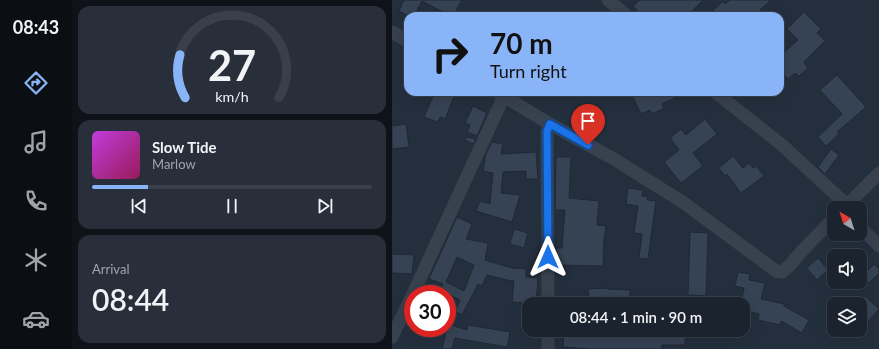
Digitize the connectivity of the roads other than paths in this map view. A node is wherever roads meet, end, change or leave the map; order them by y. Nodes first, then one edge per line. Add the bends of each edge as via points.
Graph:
1 (608, 0) edge
2 (622, 12) edge
3 (392, 32) edge
4 (404, 39) edge
5 (500, 96) edge
6 (504, 96) edge
7 (720, 96) edge
8 (550, 124) junction
9 (879, 173) edge
10 (839, 201) edge
11 (851, 201) edge
12 (827, 225) edge
13 (867, 234) edge
14 (879, 246) edge
15 (417, 285) edge
16 (548, 297) edge
17 (404, 312) edge
18 (392, 337) edge
19 (548, 337) edge
20 (548, 349) edge

1 - 2 street
3 - 4 street
5 - 15 street
6 - 8 street
7 - 10 street via 782,145
8 - 12 street via 614,159 684,203 776,271 782,272 790,265
8 - 16 street via 547,131
9 - 11 street
13 - 14 street
17 - 18 street
19 - 20 street

